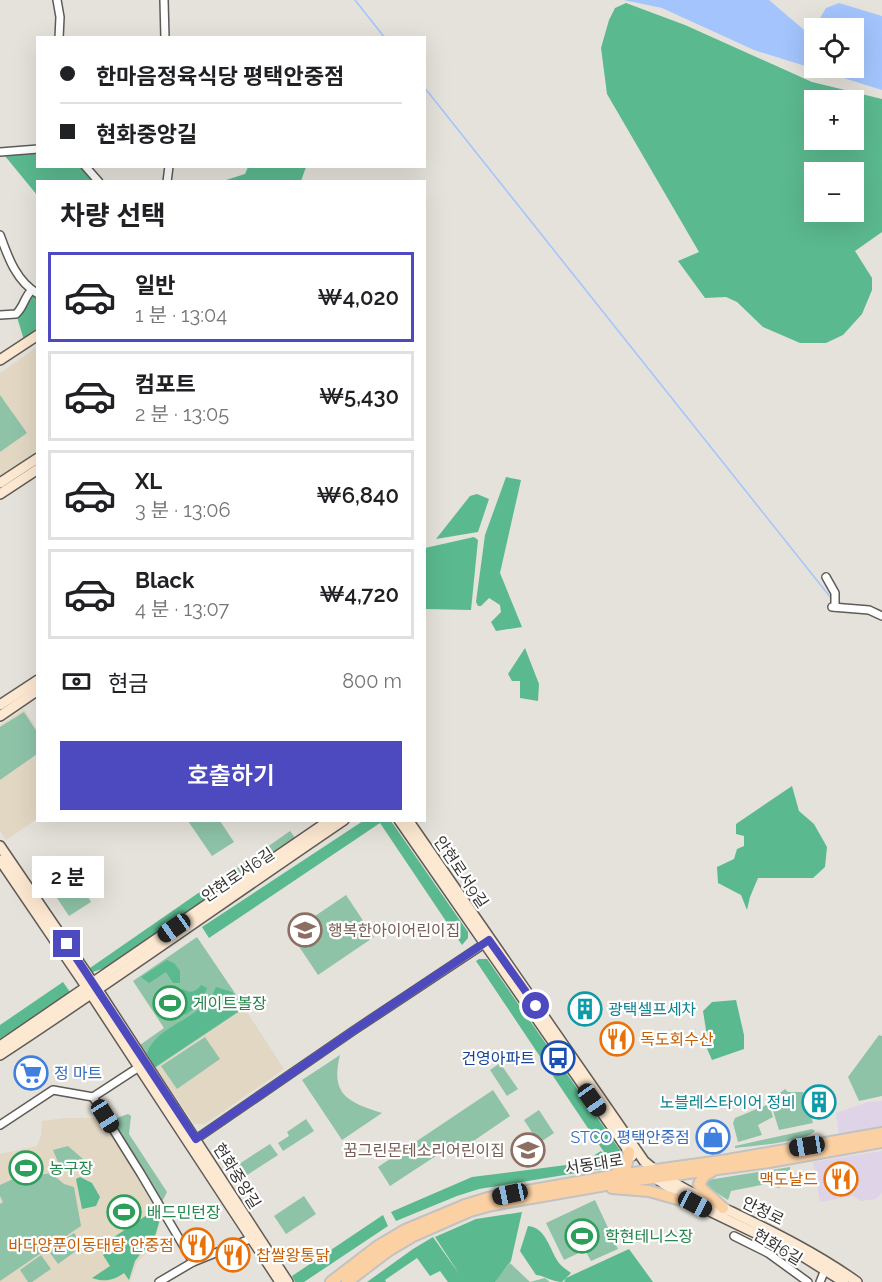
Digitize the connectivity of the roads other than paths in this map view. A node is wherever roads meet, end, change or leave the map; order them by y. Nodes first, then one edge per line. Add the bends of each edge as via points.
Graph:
1 (57, 0) edge
2 (164, 0) edge
3 (59, 36) edge
4 (165, 36) edge
5 (36, 149) edge
6 (0, 152) edge
7 (87, 168) edge
8 (97, 180) edge
9 (0, 235) edge
10 (35, 292) edge
11 (0, 315) edge
12 (36, 335) edge
13 (36, 342) edge
14 (0, 360) edge
15 (0, 367) edge
16 (36, 459) edge
17 (36, 470) edge
18 (0, 483) edge
19 (0, 494) edge
20 (826, 577) dead end
21 (882, 615) edge
22 (36, 681) edge
23 (36, 691) edge
24 (0, 705) edge
25 (0, 716) edge
26 (327, 822) edge
27 (341, 822) edge
28 (400, 822) edge
29 (409, 822) edge
30 (0, 846) edge
31 (0, 860) edge
32 (487, 942) junction
33 (93, 989) junction
34 (0, 1046) edge
35 (0, 1055) edge
36 (139, 1067) junction
37 (93, 1097) junction
38 (0, 1125) edge
39 (882, 1133) edge
40 (193, 1142) junction
41 (882, 1142) edge
42 (629, 1152) junction
43 (715, 1169) junction
44 (653, 1173) junction
45 (612, 1176) junction
46 (594, 1187) junction
47 (695, 1204) junction
48 (723, 1208) junction
49 (734, 1236) dead end
50 (255, 1240) junction
51 (193, 1262) junction
52 (826, 1265) junction
53 (159, 1282) edge
54 (279, 1282) edge
55 (288, 1282) edge
56 (331, 1282) edge
57 (347, 1282) edge
58 (808, 1282) edge
59 (820, 1282) edge
60 (844, 1282) edge
61 (857, 1282) edge

1 - 3 street
2 - 4 street
5 - 6 street
7 - 8 street
9 - 10 street via 10,265
10 - 11 street via 27,294 16,314
12 - 14 street
13 - 15 street
16 - 18 street
17 - 19 street
20 - 21 street via 835,593 833,607
22 - 24 street
23 - 25 street
26 - 33 street, 안현로서6길
27 - 33 street, 안현로서6길
28 - 32 street
29 - 32 street, 안현로서9길
30 - 33 street, 현화중앙길
31 - 33 street
32 - 40 street
32 - 42 street
32 - 44 street, 안현로서9길
33 - 34 street, 안현로서6길
33 - 35 street, 안현로서6길
33 - 36 street
33 - 40 street, 현화중앙길
36 - 37 street
36 - 40 street
37 - 38 street via 53,1090
37 - 51 street
39 - 44 main road, 서동대로
40 - 50 street, 현화중앙길
41 - 43 main road, 서동대로
42 - 44 street
42 - 45 main road via 626,1167
43 - 44 main road, 서동대로
43 - 48 main road via 699,1184
44 - 45 main road, 서동대로
44 - 46 main road, 서동대로
44 - 47 street, 안청로
44 - 48 street, 안청로
45 - 56 main road, 서동대로 via 465,1205 378,1246
46 - 47 main road via 649,1191
46 - 57 main road, 서동대로 via 470,1211 413,1236
47 - 52 street, 안청로
48 - 52 street, 안청로
49 - 58 street, 현화6길 via 768,1253
50 - 51 street
50 - 54 street
50 - 55 street, 현화중앙길
51 - 53 street
52 - 59 street
52 - 60 street, 안청로
52 - 61 street, 안청로

